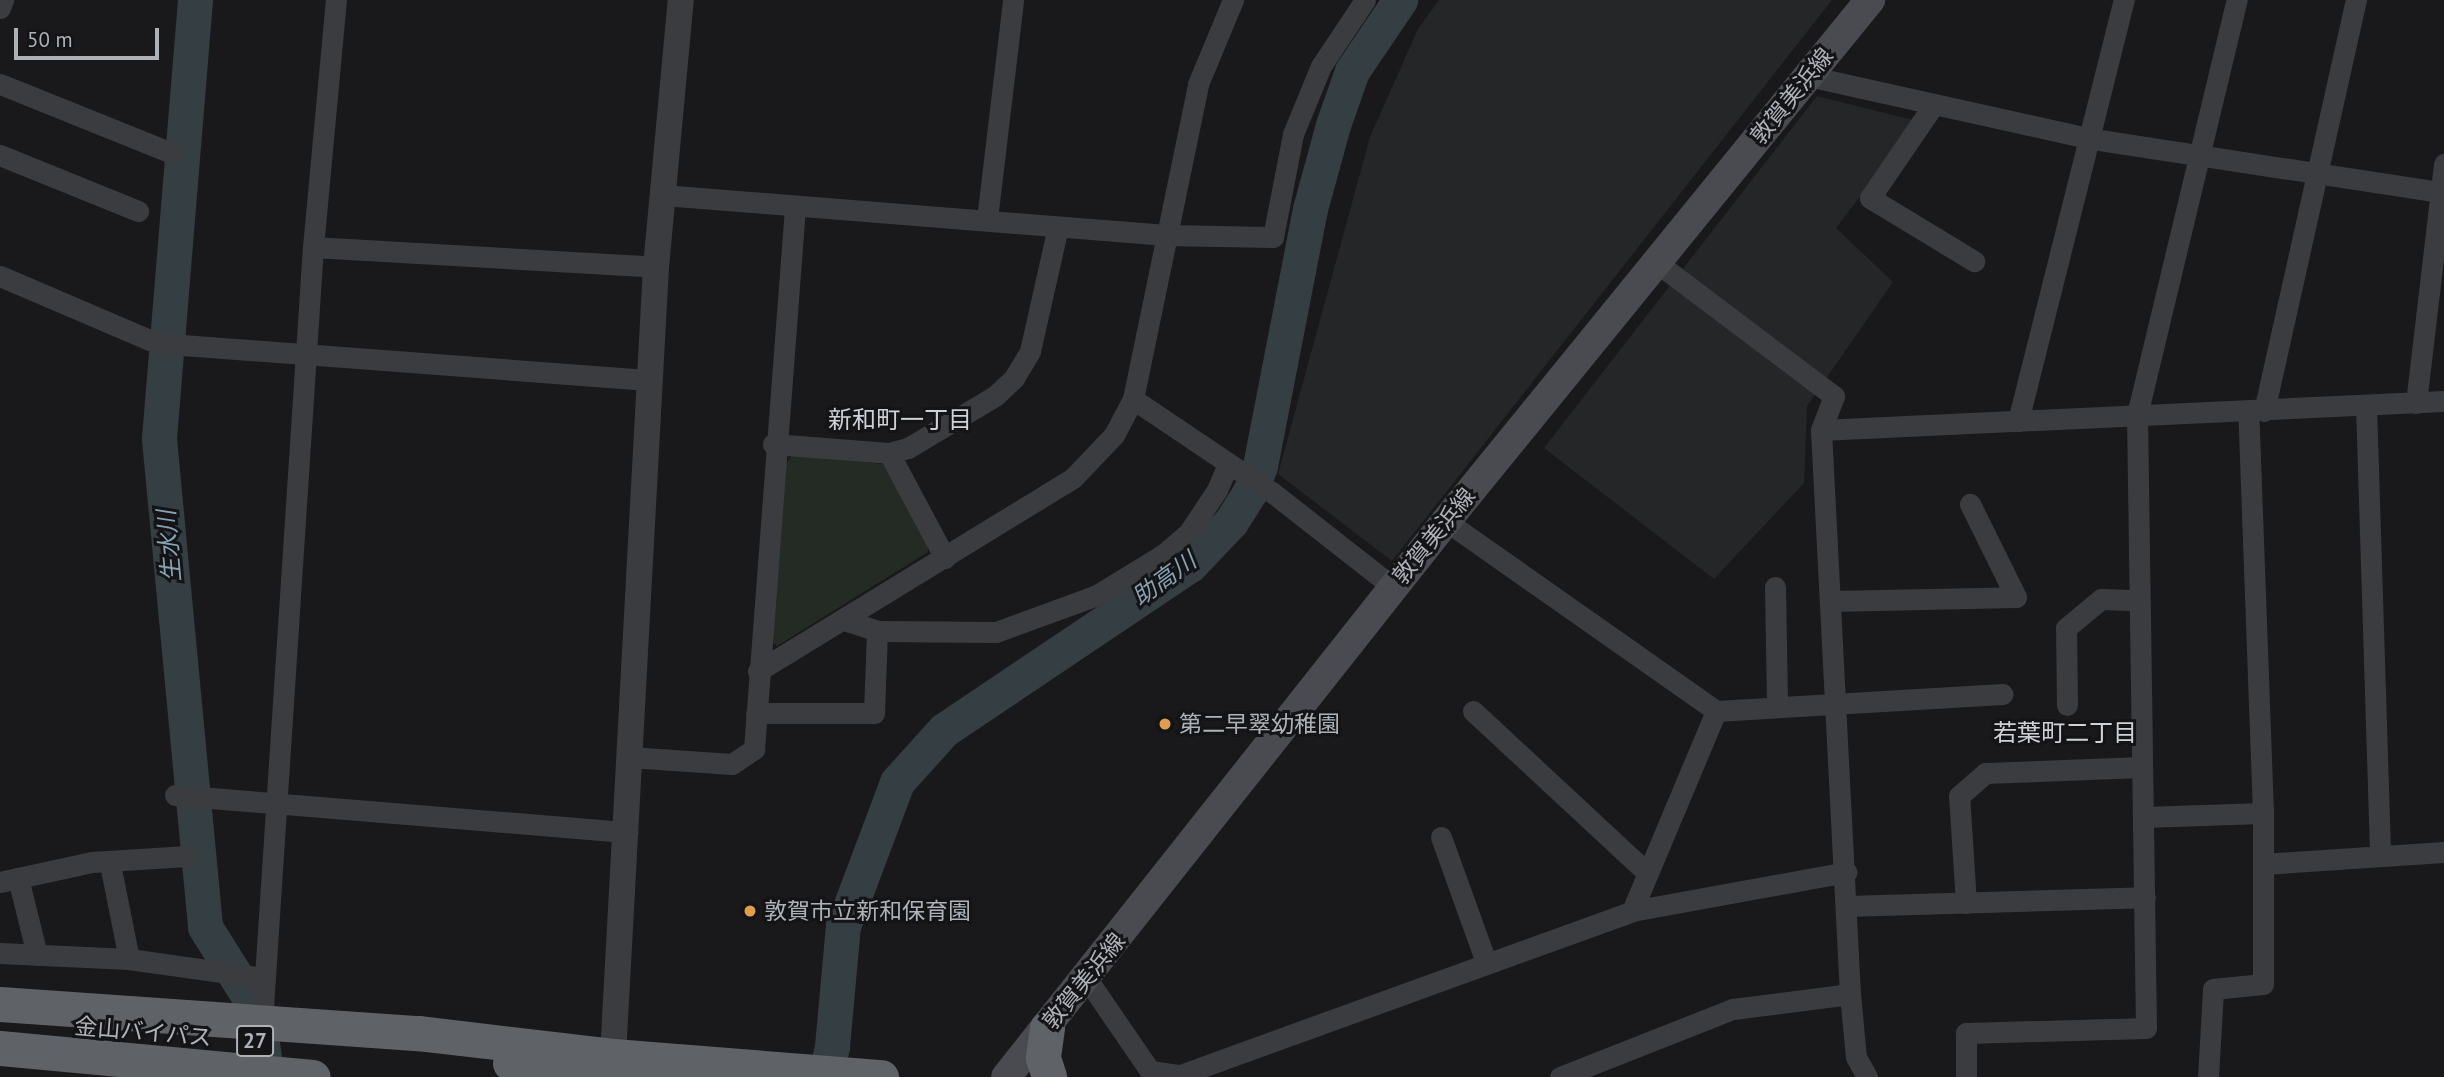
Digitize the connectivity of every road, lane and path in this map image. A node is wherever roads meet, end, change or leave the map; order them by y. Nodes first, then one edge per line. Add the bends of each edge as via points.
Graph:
1 (3, 0) edge
2 (336, 0) edge
3 (681, 0) edge
4 (1013, 0) edge
5 (1233, 0) edge
6 (1366, 0) edge
7 (1870, 0) edge
8 (2124, 0) edge
9 (2236, 0) edge
10 (2356, 0) edge
11 (0, 8) edge
12 (1808, 76) junction
13 (0, 84) edge
14 (1932, 107) junction
15 (2093, 139) junction
16 (172, 153) dead end
17 (2196, 154) junction
18 (0, 155) edge
19 (2444, 164) edge
20 (2318, 174) junction
21 (2442, 192) edge
22 (663, 195) junction
23 (795, 207) junction
24 (138, 211) dead end
25 (987, 219) junction
26 (1058, 227) junction
27 (1166, 235) junction
28 (313, 247) junction
29 (1974, 261) dead end
30 (1656, 262) junction
31 (656, 267) junction
32 (0, 276) edge
33 (306, 352) junction
34 (651, 380) junction
35 (1133, 399) junction
36 (2444, 401) edge
37 (2416, 403) junction
38 (2367, 405) junction
39 (2256, 412) junction
40 (2137, 415) junction
41 (2018, 421) junction
42 (1821, 430) junction
43 (774, 444) junction
44 (889, 453) junction
45 (1228, 464) junction
46 (1970, 504) dead end
47 (1446, 521) junction
48 (945, 558) junction
49 (1393, 587) junction
50 (1775, 587) dead end
51 (2138, 600) junction
52 (1831, 601) junction
53 (845, 620) junction
54 (877, 631) junction
55 (758, 671) junction
56 (2002, 694) dead end
57 (1837, 703) junction
58 (2067, 705) dead end
59 (1777, 706) junction
60 (1473, 711) dead end
61 (1716, 711) junction
62 (756, 713) junction
63 (629, 757) junction
64 (2142, 767) junction
65 (175, 795) dead end
66 (276, 806) junction
67 (2263, 813) junction
68 (2143, 817) junction
69 (627, 832) junction
70 (1441, 837) dead end
71 (2444, 852) edge
72 (2380, 854) junction
73 (187, 856) dead end
74 (110, 864) junction
75 (2263, 864) junction
76 (1646, 872) junction
77 (1846, 872) junction
78 (9, 880) edge
79 (2145, 897) junction
80 (1966, 902) junction
81 (1847, 906) junction
82 (1632, 911) junction
83 (0, 953) edge
84 (37, 955) junction
85 (129, 959) junction
86 (1486, 962) junction
87 (265, 978) junction
88 (1087, 979) junction
89 (1850, 993) junction
90 (0, 1004) edge
91 (263, 1007) tunnel mouth
92 (0, 1020) edge
93 (1047, 1028) junction
94 (0, 1048) edge
95 (0, 1064) edge
96 (612, 1067) edge
97 (1203, 1072) edge
98 (128, 1077) edge
99 (313, 1077) edge
100 (662, 1077) edge
101 (881, 1077) edge
102 (1006, 1077) edge
103 (1049, 1077) edge
104 (1560, 1077) edge
105 (1867, 1077) edge
106 (1966, 1077) edge
107 (2208, 1077) edge

1 - 11 street
2 - 28 street
3 - 22 street
4 - 25 street
5 - 27 street via 1198,84
6 - 27 street via 1321,66 1293,134 1273,237
7 - 12 main road, 敦賀美浜線
8 - 15 street
9 - 17 street
10 - 20 street
12 - 14 street
12 - 30 main road, 敦賀美浜線
13 - 16 street
14 - 15 street
14 - 29 street via 1870,198
15 - 17 street
15 - 41 street
17 - 20 street
17 - 40 street
18 - 24 street
19 - 21 street
20 - 21 street
20 - 39 street
21 - 37 street
22 - 23 street
22 - 31 street
23 - 25 street
23 - 43 street
25 - 26 street
26 - 27 street
26 - 44 street via 1030,351 1014,378 995,396 908,448
27 - 35 street
28 - 31 street
28 - 33 street
30 - 42 street via 1834,396
30 - 47 main road, 敦賀美浜線
31 - 34 street
32 - 33 street via 156,343
33 - 34 street
33 - 66 street
34 - 63 street
35 - 45 street
35 - 48 street via 1114,435 1073,478
36 - 37 street
37 - 38 street
38 - 39 street
38 - 72 street
39 - 40 street
39 - 67 street
40 - 41 street
40 - 51 street
41 - 42 street
42 - 52 street
43 - 44 street
43 - 55 street
44 - 48 street
45 - 49 street via 1273,493
45 - 54 street via 1189,532 1164,554 1097,595 996,632
46 - 52 street via 2016,597
47 - 49 main road, 敦賀美浜線
47 - 61 street
48 - 53 street
49 - 88 main road, 敦賀美浜線
50 - 59 street
51 - 58 street via 2101,599 2066,628
51 - 64 street
52 - 57 street
53 - 54 street
53 - 55 street
54 - 62 street via 874,713
55 - 62 street
56 - 57 street
57 - 59 street
57 - 77 street
59 - 61 street
60 - 76 street
61 - 76 street
62 - 63 street via 754,749 732,764
63 - 69 street
64 - 68 street
64 - 80 street via 1985,773 1959,796
65 - 66 street
66 - 69 street
66 - 87 street
67 - 68 street
67 - 75 street
68 - 79 street
69 - 96 street
70 - 86 street
71 - 72 street
72 - 75 street
73 - 74 street
74 - 78 street via 92,862
74 - 85 street
75 - 107 street via 2263,984 2213,989
76 - 82 street
77 - 81 street
77 - 82 street
78 - 84 street
79 - 80 street
79 - 106 street via 2146,1028 1966,1033
80 - 81 street
81 - 89 street
82 - 86 street
83 - 84 street
84 - 85 street
85 - 87 street
86 - 97 street
87 - 91 street
88 - 93 main road, 敦賀美浜線
88 - 97 street via 1150,1072
89 - 104 street via 1733,1009
89 - 105 street via 1856,1057
90 - 96 highway via 418,1033
92 - 100 highway, 金山バイパス / 27, bridge
93 - 102 main road, 敦賀美浜線
93 - 103 highway via 1043,1058
94 - 99 highway, 金山バイパス / 27
95 - 98 highway
96 - 101 highway

